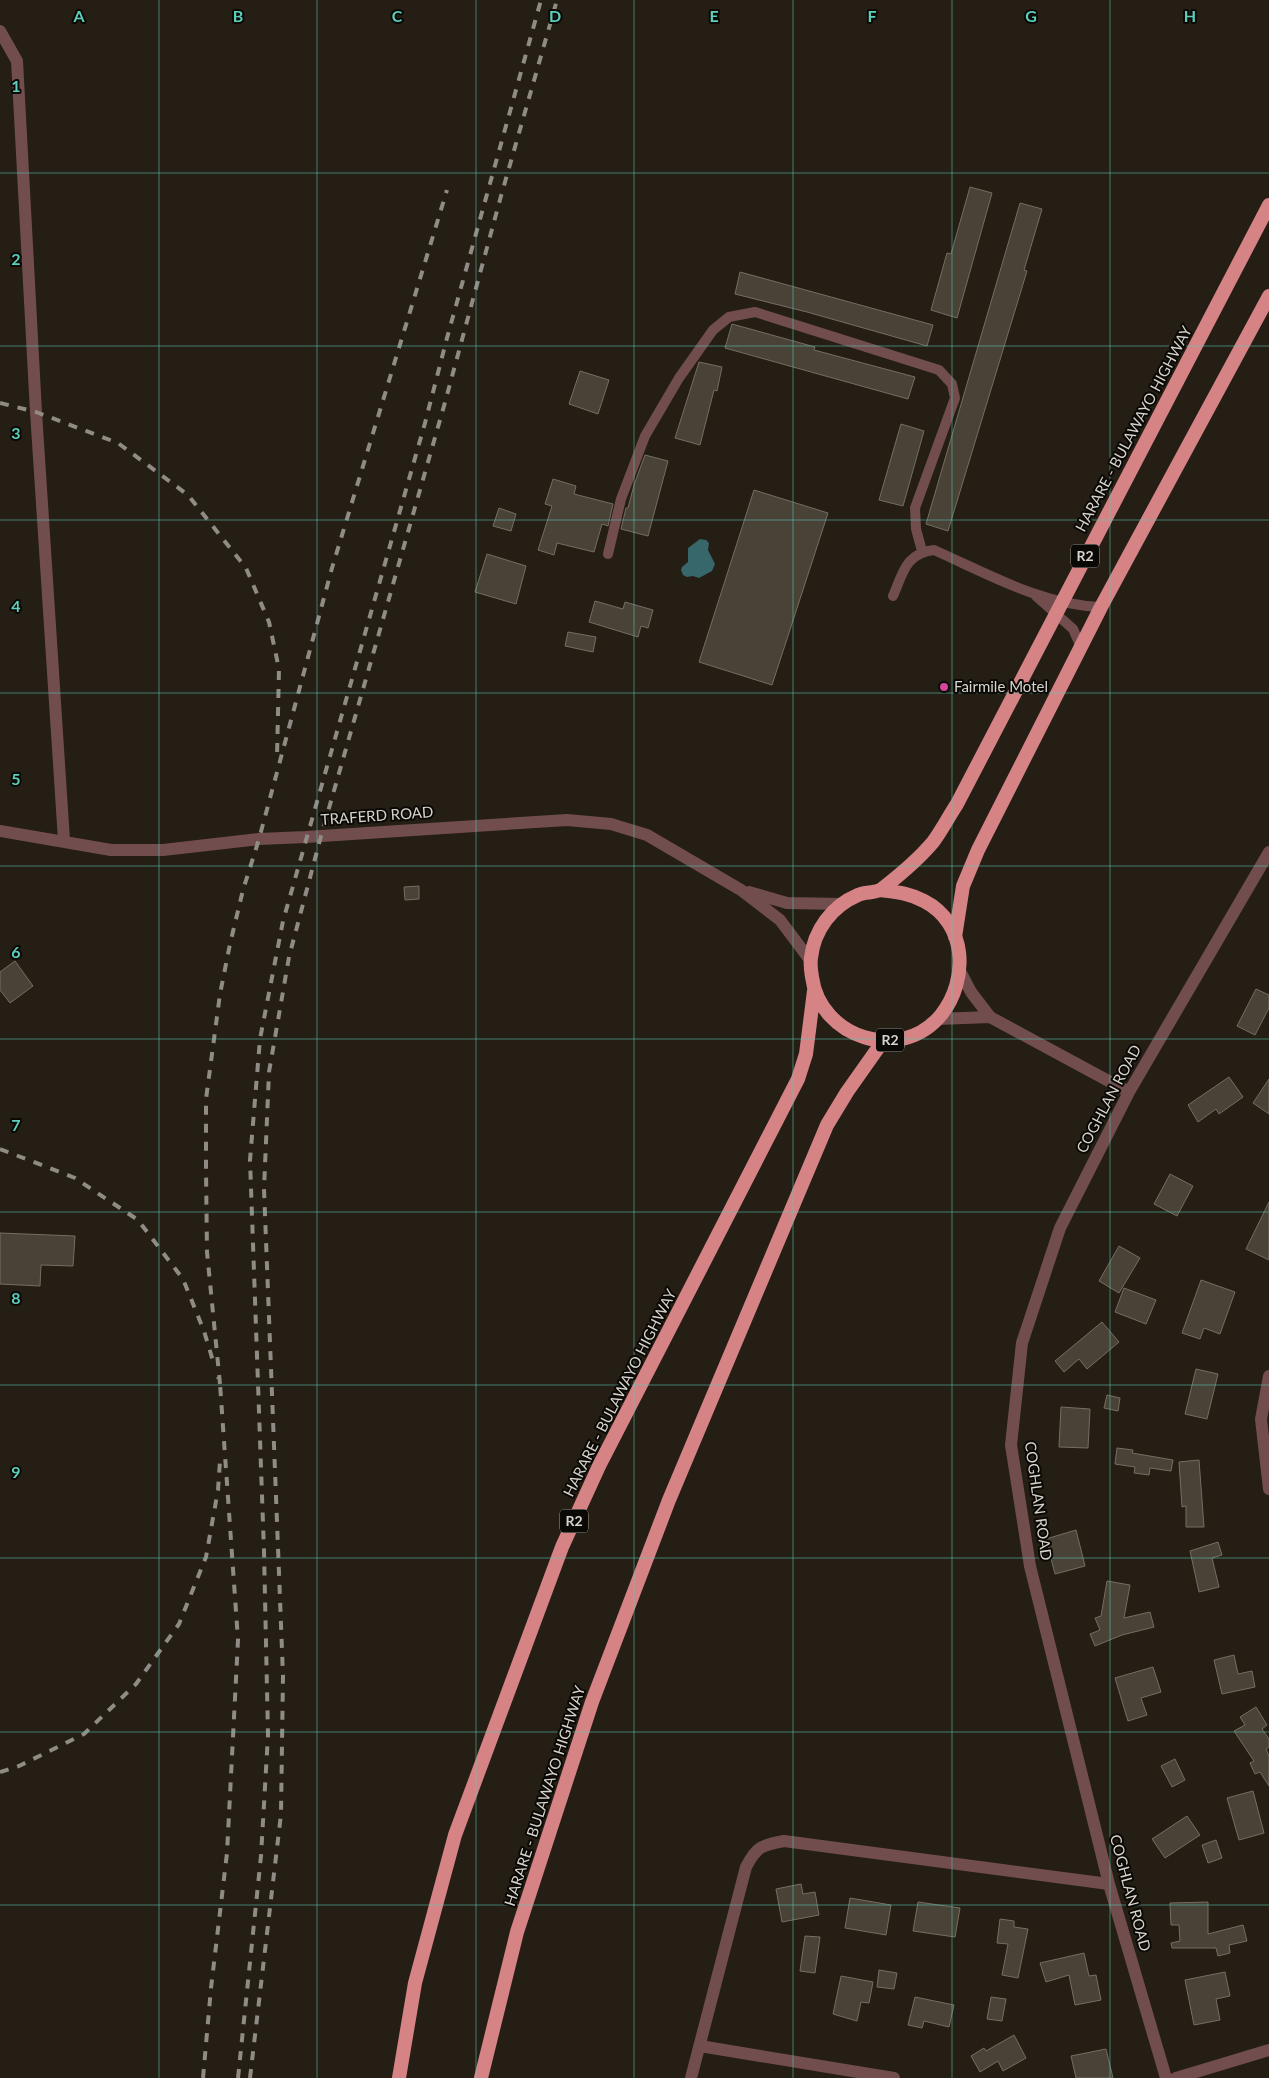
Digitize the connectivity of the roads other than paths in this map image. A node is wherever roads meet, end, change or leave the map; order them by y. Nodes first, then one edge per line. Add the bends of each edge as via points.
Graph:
1 (0, 31) edge
2 (1269, 205) edge
3 (1269, 296) edge
4 (922, 551) junction
5 (608, 554) dead end
6 (1035, 595) junction
7 (893, 596) dead end
8 (1062, 601) junction
9 (1101, 607) junction
10 (1056, 614) junction
11 (1082, 647) junction
12 (0, 831) edge
13 (64, 840) junction
14 (1269, 852) edge
15 (742, 890) junction
16 (880, 890) junction
17 (842, 904) junction
18 (955, 937) junction
19 (810, 960) junction
20 (960, 971) junction
21 (814, 991) junction
22 (990, 1017) junction
23 (937, 1019) junction
24 (883, 1041) junction
25 (1130, 1092) junction
26 (1269, 1376) edge
27 (1269, 1489) edge
28 (1109, 1884) junction
29 (700, 2046) junction
30 (1269, 2050) edge
31 (399, 2078) edge
32 (481, 2078) edge
33 (691, 2078) edge
34 (894, 2078) edge
35 (1166, 2078) edge
36 (1176, 2078) edge

1 - 13 street via 17,61
2 - 8 highway, HARARE - BULAWAYO HIGHWAY / R2
3 - 9 highway, HARARE - BULAWAYO HIGHWAY / R2
4 - 5 lane via 915,508 955,398 952,384 939,370 755,312 729,317 713,330 679,378 645,436 621,499
4 - 6 lane via 934,550
4 - 7 lane via 904,570
6 - 8 lane
6 - 10 lane
8 - 9 lane via 1083,607
8 - 10 highway, HARARE - BULAWAYO HIGHWAY / R2
9 - 11 highway, HARARE - BULAWAYO HIGHWAY / R2
10 - 11 lane via 1073,629
10 - 16 highway, HARARE - BULAWAYO HIGHWAY / R2 via 958,804 933,841 910,866
11 - 18 highway, HARARE - BULAWAYO HIGHWAY / R2 via 978,850 963,886
12 - 13 street, TRAFERD ROAD
13 - 15 street, TRAFERD ROAD via 111,850 163,850 260,839 567,820 611,824 647,835
14 - 25 street, COGHLAN ROAD
15 - 17 street, TRAFERD ROAD via 787,903
15 - 19 street, TRAFERD ROAD via 780,920
16 - 17 highway, HARARE - BULAWAYO HIGHWAY / R2 via 859,894
16 - 18 highway, HARARE - BULAWAYO HIGHWAY / R2 via 904,892 925,902 943,917
17 - 19 highway, HARARE - BULAWAYO HIGHWAY / R2 via 826,919 815,938
18 - 20 highway, HARARE - BULAWAYO HIGHWAY / R2
19 - 21 highway, HARARE - BULAWAYO HIGHWAY / R2
20 - 22 street
20 - 23 highway, HARARE - BULAWAYO HIGHWAY / R2 via 953,997
21 - 24 highway, HARARE - BULAWAYO HIGHWAY / R2 via 825,1011 841,1026 861,1037
21 - 31 highway, HARARE - BULAWAYO HIGHWAY / R2 via 806,1054 798,1079 599,1466 562,1547 454,1835 415,1983
22 - 23 street
22 - 25 street
23 - 24 highway, HARARE - BULAWAYO HIGHWAY / R2 via 922,1031
24 - 32 highway, HARARE - BULAWAYO HIGHWAY / R2 via 827,1124 669,1500 592,1702 516,1932
25 - 28 street, COGHLAN ROAD via 1060,1228 1022,1343 1011,1445 1030,1566
26 - 27 street via 1261,1419
28 - 29 street via 784,1841 767,1844 754,1852 746,1867
28 - 35 street, COGHLAN ROAD
29 - 33 street
29 - 34 street
30 - 36 street

